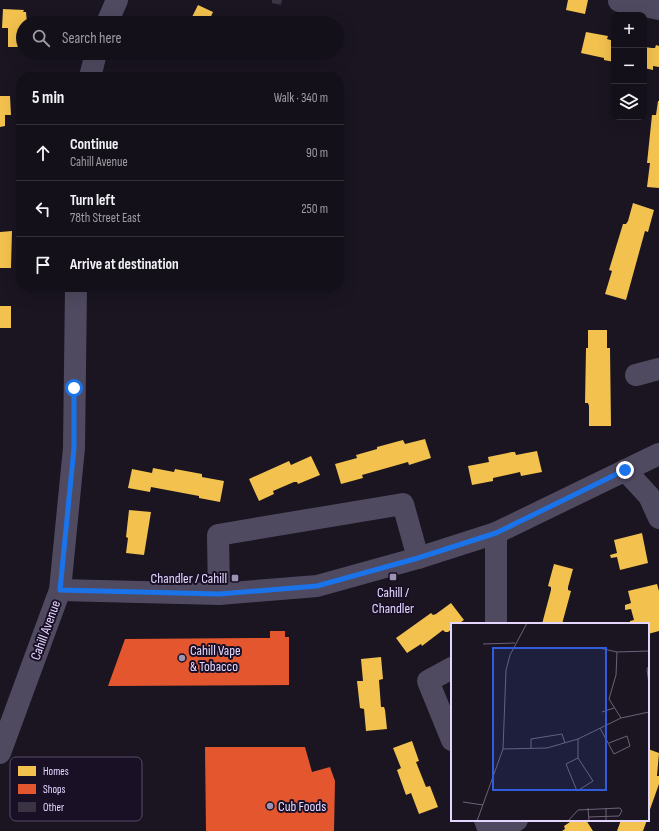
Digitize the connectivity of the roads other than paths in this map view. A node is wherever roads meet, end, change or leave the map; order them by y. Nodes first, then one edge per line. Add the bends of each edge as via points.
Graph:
1 (117, 0) edge
2 (619, 1) dead end
3 (659, 9) edge
4 (110, 16) edge
5 (94, 60) edge
6 (91, 72) edge
7 (76, 292) edge
8 (659, 369) edge
9 (636, 375) dead end
10 (659, 454) edge
11 (625, 470) junction
12 (659, 518) edge
13 (496, 533) junction
14 (418, 558) junction
15 (60, 590) junction
16 (219, 594) junction
17 (496, 623) edge
18 (451, 669) edge
19 (451, 738) edge
20 (0, 753) edge
21 (485, 821) edge
22 (515, 821) edge
23 (489, 831) edge
24 (500, 831) edge

1 - 4 street
2 - 3 street
5 - 6 street
7 - 15 street, Cahill Avenue via 74,448
8 - 9 street
10 - 11 street
11 - 12 street via 649,496
11 - 13 street
13 - 14 street
13 - 17 street
14 - 16 street via 317,586
14 - 16 street via 403,504 218,535
15 - 16 street
15 - 20 street, Cahill Avenue
18 - 19 street via 428,681
21 - 23 street
22 - 24 street

